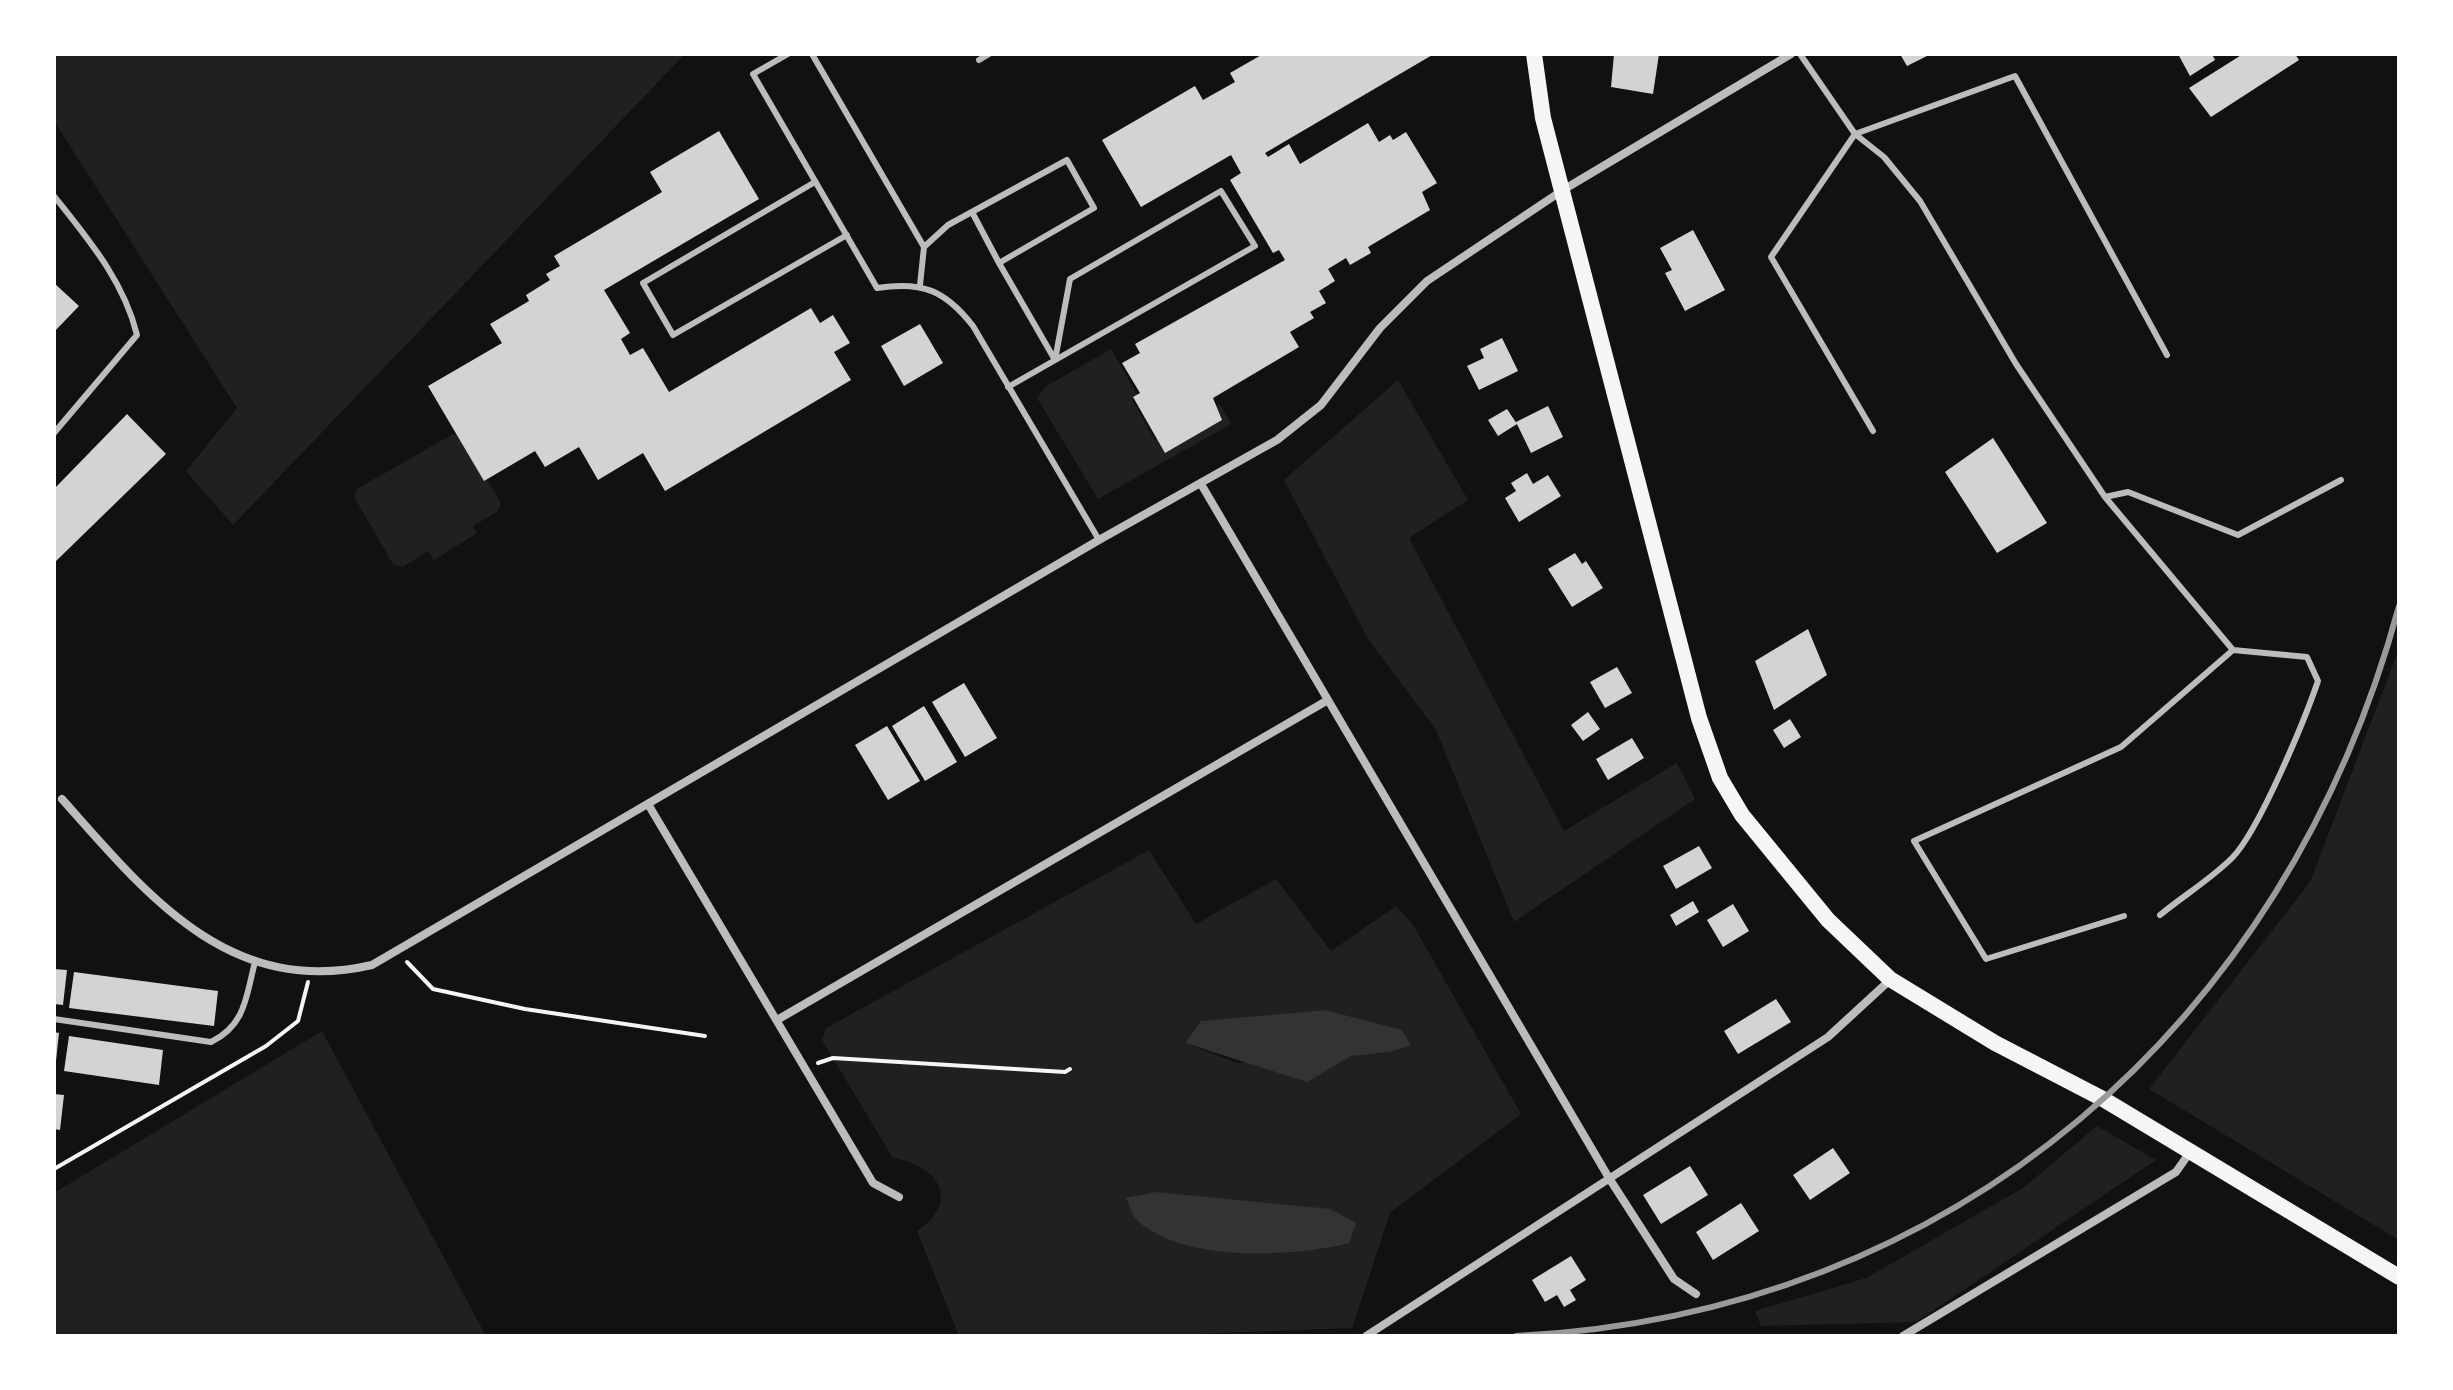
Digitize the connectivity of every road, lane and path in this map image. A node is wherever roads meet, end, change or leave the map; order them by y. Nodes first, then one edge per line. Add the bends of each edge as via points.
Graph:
1 (788, 54) edge
2 (812, 54) edge
3 (989, 54) edge
4 (1534, 54) edge
5 (1791, 54) edge
6 (1800, 54) edge
7 (979, 60) dead end
8 (1855, 134) junction
9 (815, 182) junction
10 (1563, 190) junction
11 (54, 196) edge
12 (972, 212) junction
13 (847, 235) junction
14 (924, 247) junction
15 (999, 263) junction
16 (920, 285) junction
17 (2167, 355) dead end
18 (1055, 360) junction
19 (1008, 387) junction
20 (1873, 431) dead end
21 (54, 433) edge
22 (2341, 480) dead end
23 (1201, 484) junction
24 (2105, 497) junction
25 (1099, 540) junction
26 (2233, 650) junction
27 (1328, 700) junction
28 (62, 799) dead end
29 (648, 804) junction
30 (2160, 915) dead end
31 (2124, 916) dead end
32 (399, 953) junction
33 (255, 962) junction
34 (1890, 979) junction
35 (303, 1000) dead end
36 (54, 1019) edge
37 (777, 1020) junction
38 (705, 1036) dead end
39 (805, 1068) junction
40 (1070, 1069) dead end
41 (2190, 1151) junction
42 (54, 1169) edge
43 (1609, 1178) junction
44 (899, 1197) dead end
45 (2399, 1277) edge
46 (1696, 1294) dead end
47 (1366, 1336) edge
48 (1903, 1336) edge

1 - 9 lane via 753,74
2 - 14 lane
3 - 7 lane
4 - 10 main road via 1543,118
5 - 10 street
6 - 8 lane
8 - 17 lane via 2015,76
8 - 20 lane via 1771,257
8 - 24 lane via 1884,157 1920,201 2016,364
9 - 13 lane
9 - 13 lane via 643,283 673,335
10 - 23 street via 1427,281 1380,328 1321,405 1277,440
10 - 34 main road via 1645,519 1717,769 1742,815 1779,861 1828,920
11 - 21 lane via 111,272 137,335
12 - 14 lane
12 - 15 lane
12 - 15 lane via 1067,160 1094,208
13 - 16 lane via 877,288
14 - 16 lane
15 - 18 lane
16 - 19 lane via 959,309
18 - 18 lane via 1255,246 1221,191 1070,279
18 - 19 lane
19 - 25 lane
22 - 24 lane via 2238,535 2128,492
23 - 25 street
23 - 27 street
24 - 26 lane
25 - 29 street
26 - 30 lane via 2307,657 2318,681 2234,857
26 - 31 lane via 2121,747 1914,841 1986,959
27 - 37 street
27 - 43 street
28 - 33 street via 122,867 173,913 221,948
29 - 32 street
29 - 37 street
32 - 33 street via 344,972 310,973
32 - 38 path via 433,989 525,1009
33 - 36 lane via 239,1019 229,1033 211,1042
34 - 41 main road
34 - 43 street via 1828,1037
35 - 42 path via 298,1021 266,1046
37 - 39 street
39 - 40 path via 833,1058
39 - 44 street via 873,1183
41 - 45 main road
41 - 48 street via 2176,1172
43 - 46 street via 1674,1279
43 - 47 street

